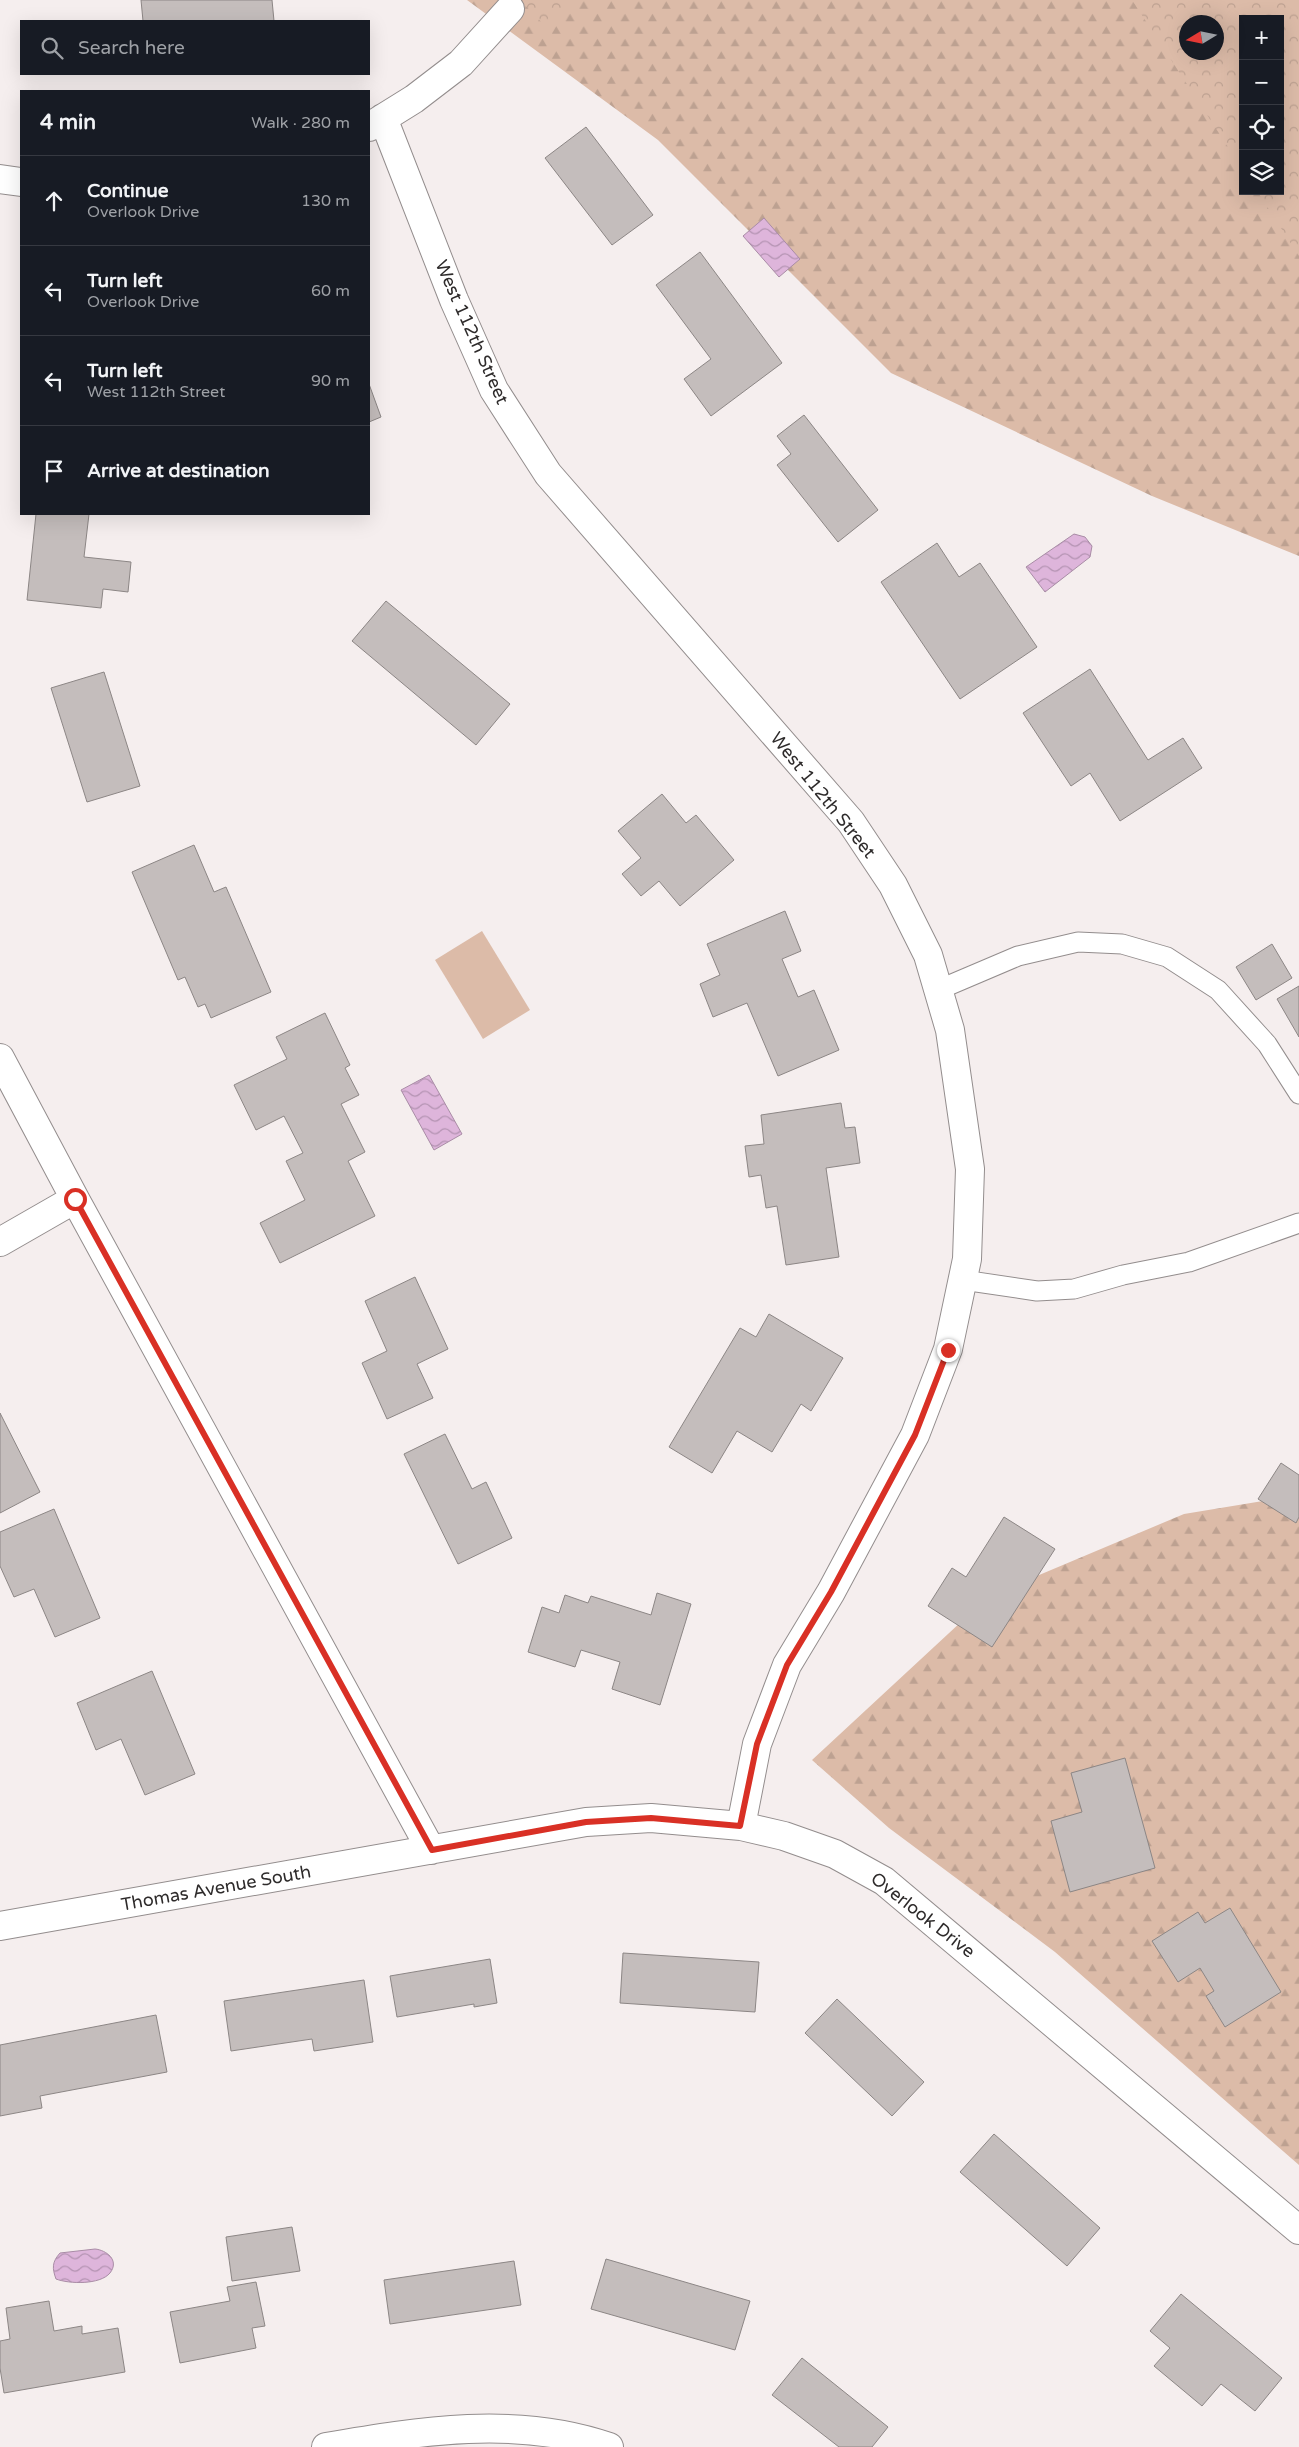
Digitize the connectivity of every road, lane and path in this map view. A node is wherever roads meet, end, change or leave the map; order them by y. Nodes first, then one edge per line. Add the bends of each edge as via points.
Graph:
1 (510, 10) dead end
2 (376, 123) edge
3 (0, 178) edge
4 (20, 182) edge
5 (938, 990) junction
6 (0, 1058) edge
7 (1299, 1094) edge
8 (75, 1199) junction
9 (1299, 1223) edge
10 (0, 1242) edge
11 (963, 1280) junction
12 (740, 1826) junction
13 (432, 1850) junction
14 (0, 1926) edge
15 (1299, 2230) edge
16 (601, 2444) edge
17 (326, 2447) edge

1 - 2 street via 461,63
2 - 5 street, West 112th Street via 494,390 548,474 851,822 893,884 928,955
3 - 4 street
5 - 7 lane via 1018,956 1078,942 1131,947 1167,957 1218,990 1267,1044
5 - 11 street, West 112th Street via 950,1030 970,1169 967,1260
6 - 8 street
8 - 10 street
8 - 13 street
9 - 11 lane via 1189,1262 1074,1289 1037,1291
11 - 12 street, West 112th Street via 948,1350 915,1435 831,1592 787,1665 757,1744
12 - 13 street, Overlook Drive via 651,1818 586,1822
12 - 15 street, Overlook Drive via 784,1836 836,1854 884,1881
13 - 14 street, Thomas Avenue South
16 - 17 street via 533,2431 469,2429 407,2433

